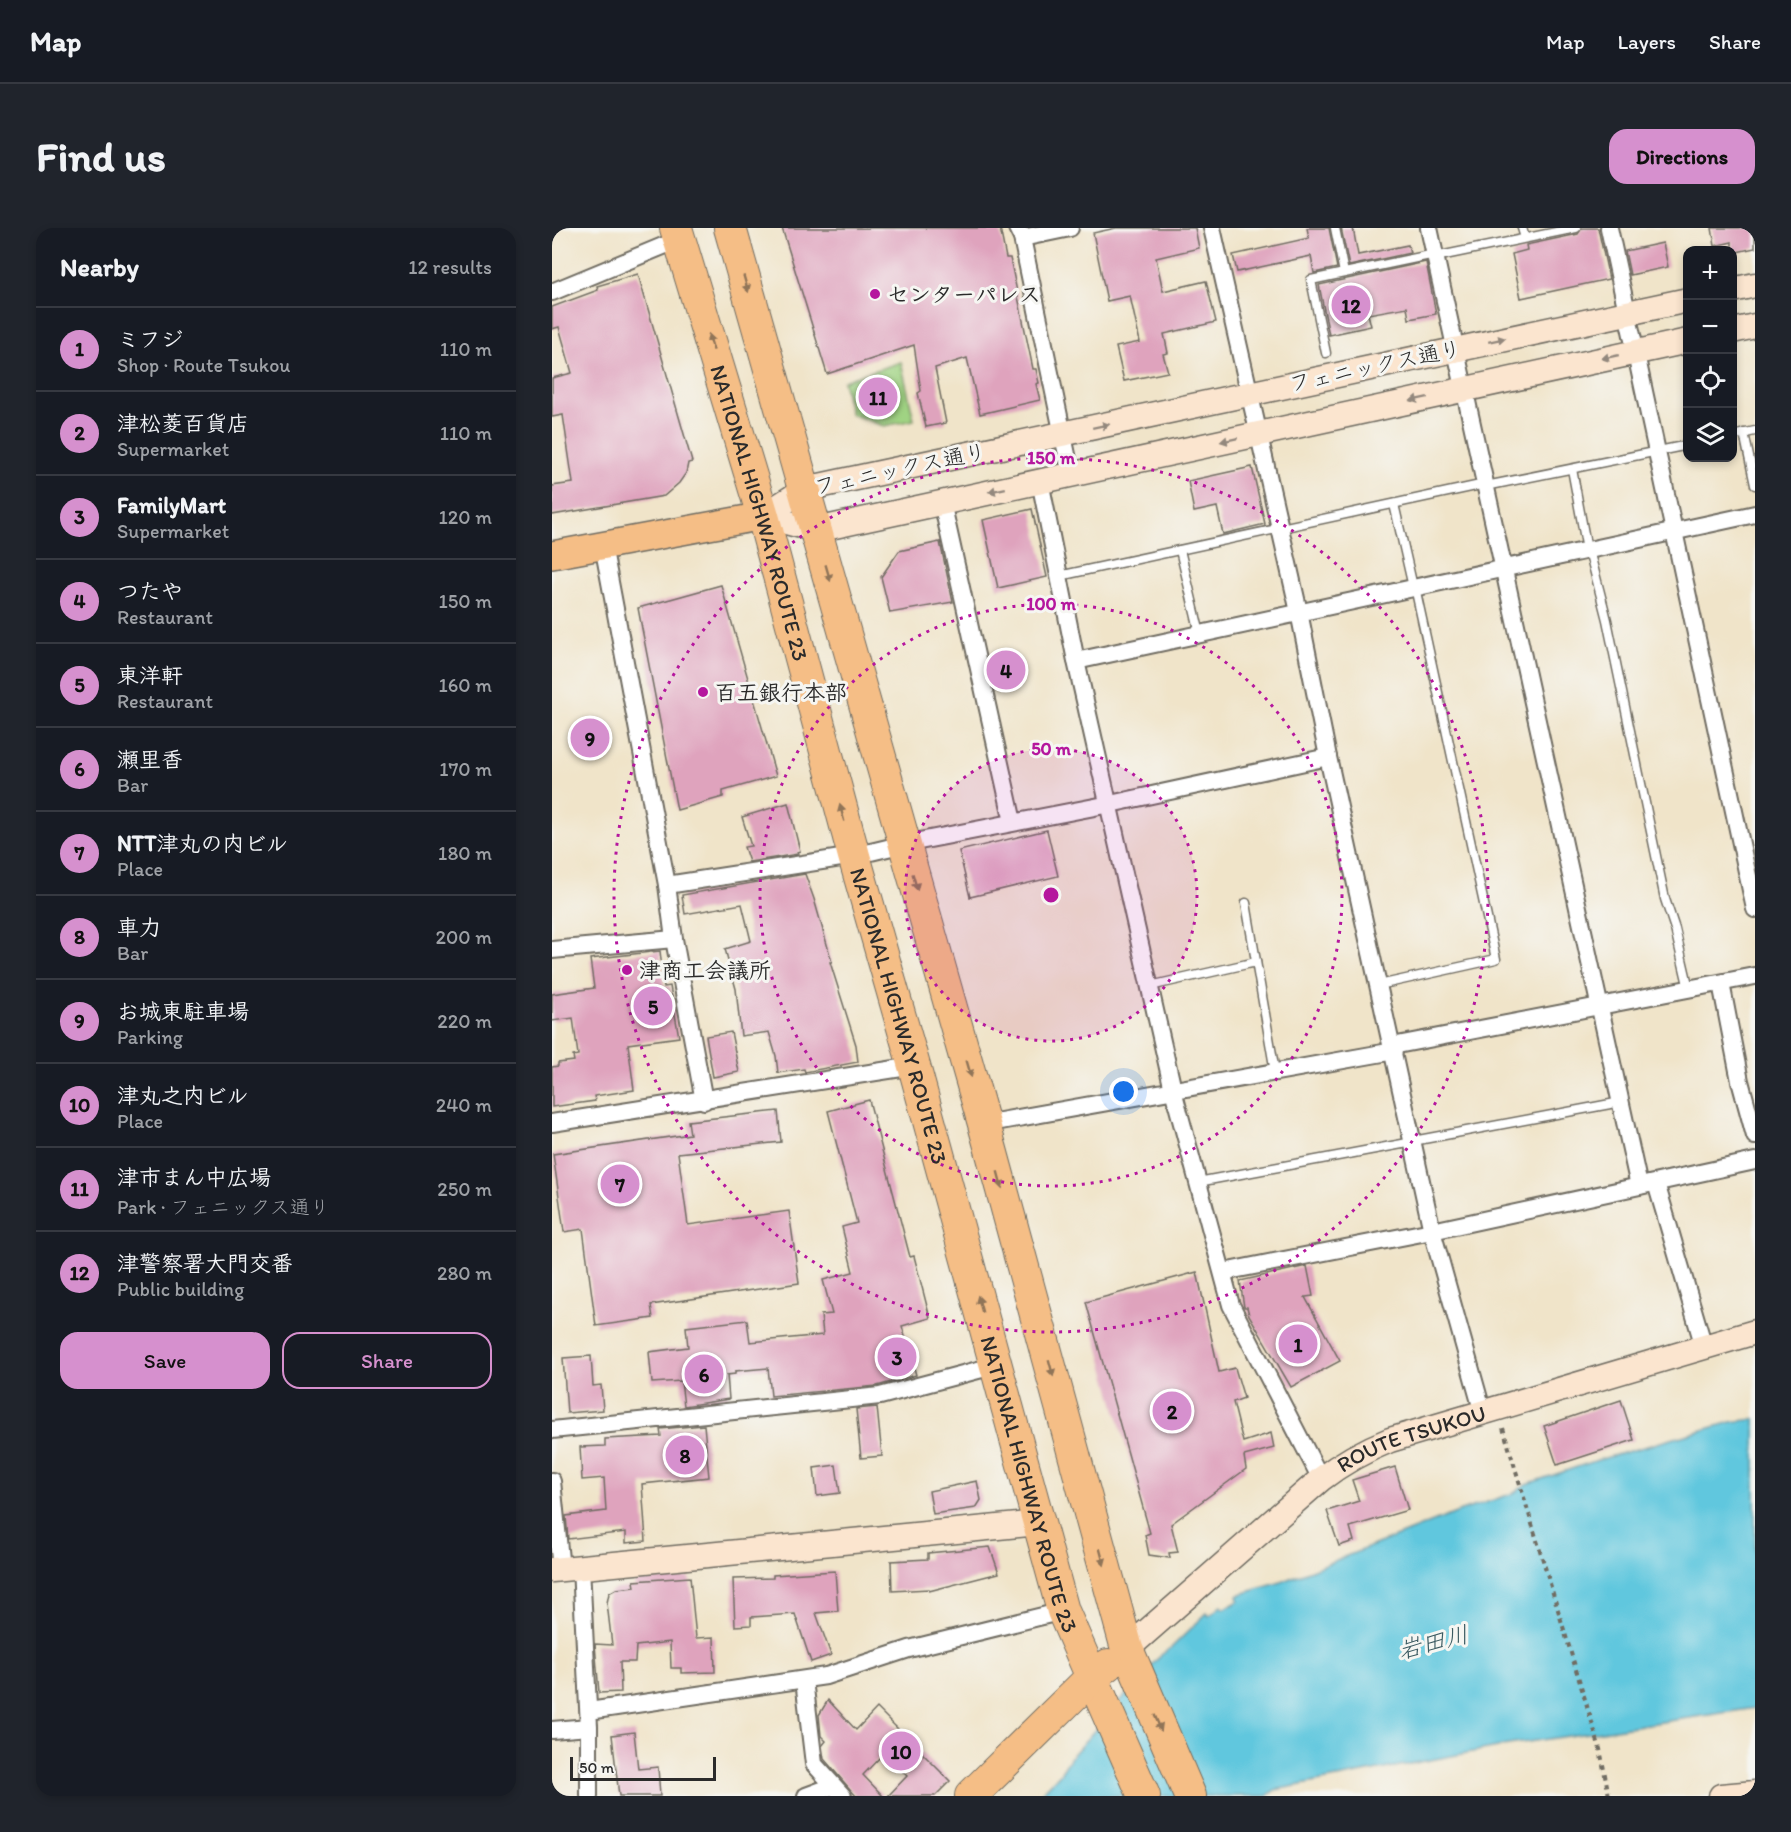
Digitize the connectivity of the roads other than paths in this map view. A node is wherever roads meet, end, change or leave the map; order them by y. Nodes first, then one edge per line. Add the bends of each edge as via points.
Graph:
1 (730, 228) edge
2 (1070, 228) edge
3 (1212, 228) edge
4 (1335, 228) edge
5 (1429, 228) edge
6 (1522, 228) edge
7 (1576, 228) edge
8 (1609, 228) edge
9 (678, 233) edge
10 (1020, 233) edge
11 (1525, 238) junction
12 (1435, 255) junction
13 (1344, 273) junction
14 (1755, 285) edge
15 (1737, 289) edge
16 (552, 292) edge
17 (1683, 301) edge
18 (1627, 313) junction
19 (1755, 326) edge
20 (1737, 330) edge
21 (1683, 342) edge
22 (1455, 349) junction
23 (1636, 352) junction
24 (1326, 353) dead end
25 (1464, 389) junction
26 (1249, 393) junction
27 (1755, 431) edge
28 (1259, 433) junction
29 (1744, 433) junction
30 (1062, 434) junction
31 (1737, 435) edge
32 (1683, 446) edge
33 (1657, 451) junction
34 (1572, 469) junction
35 (1071, 474) junction
36 (1040, 481) junction
37 (1485, 485) junction
38 (1755, 485) edge
39 (805, 489) junction
40 (942, 502) junction
41 (1394, 504) junction
42 (1755, 514) edge
43 (763, 516) junction
44 (1281, 528) junction
45 (816, 530) junction
46 (1674, 532) junction
47 (603, 545) junction
48 (1180, 550) junction
49 (1588, 550) junction
50 (552, 555) edge
51 (1503, 567) junction
52 (1059, 576) junction
53 (1414, 587) junction
54 (1299, 612) junction
55 (1200, 634) junction
56 (1076, 661) junction
57 (1328, 757) junction
58 (1110, 804) junction
59 (1013, 822) junction
60 (904, 844) junction
61 (854, 856) junction
62 (667, 885) junction
63 (1246, 903) dead end
64 (1755, 909) edge
65 (674, 939) junction
66 (552, 950) edge
67 (1256, 962) junction
68 (1755, 976) edge
69 (1721, 983) junction
70 (1379, 985) junction
71 (1150, 986) junction
72 (1689, 989) junction
73 (1600, 1006) junction
74 (1393, 1048) junction
75 (914, 1066) junction
76 (1275, 1072) junction
77 (1173, 1090) junction
78 (704, 1101) junction
79 (1621, 1102) junction
80 (552, 1123) edge
81 (984, 1124) junction
82 (1755, 1136) edge
83 (1413, 1142) junction
84 (1755, 1161) edge
85 (1198, 1182) junction
86 (1648, 1184) junction
87 (1432, 1231) junction
88 (1223, 1272) junction
89 (1755, 1332) edge
90 (1704, 1347) junction
91 (997, 1365) junction
92 (1490, 1411) junction
93 (552, 1430) edge
94 (1321, 1479) junction
95 (552, 1481) edge
96 (1039, 1522) junction
97 (565, 1569) edge
98 (1063, 1611) junction
99 (1131, 1659) junction
100 (804, 1680) junction
101 (1095, 1682) junction
102 (589, 1719) junction
103 (552, 1730) edge
104 (838, 1791) edge
105 (1755, 1794) edge
106 (589, 1796) edge
107 (806, 1796) edge
108 (972, 1796) edge
109 (1144, 1796) edge
110 (1190, 1796) edge
111 (1721, 1796) edge
112 (1730, 1796) edge

1 -> 39 highway
2 - 10 street
3 - 26 street
4 - 13 lane
5 - 12 street
6 - 11 lane
7 - 11 lane
8 - 18 street
9 - 16 street
43 -> 9 highway, NATIONAL HIGHWAY ROUTE 23
10 - 30 street
11 - 12 lane
12 - 13 lane
12 - 22 street
13 - 24 lane via 1311,280
14 - 15 street
17 - 18 street, フェニックス通り
22 -> 18 street, フェニックス通り
18 - 23 street
19 - 20 street
21 - 23 street, フェニックス通り
22 - 25 street
22 - 26 street, フェニックス通り
23 -> 25 street, フェニックス通り
23 - 33 street
25 -> 28 street, フェニックス通り
25 - 37 street
26 - 28 street
30 -> 26 street, フェニックス通り
27 - 29 lane
28 -> 35 street, フェニックス通り
28 - 44 street
29 - 31 lane
29 - 38 lane
30 - 35 street
30 - 39 street, フェニックス通り
32 - 33 lane
33 - 34 lane
33 - 46 street
34 - 37 lane
34 - 49 lane
35 - 36 street, フェニックス通り
36 -> 40 street, フェニックス通り
36 - 52 street
37 - 41 lane
37 - 51 street
39 - 43 street, フェニックス通り
39 - 45 highway
40 - 45 street, フェニックス通り
40 - 59 street
41 - 44 lane
41 - 53 lane
42 - 46 street
43 - 45 street, フェニックス通り
43 - 47 main road
61 -> 43 highway, NATIONAL HIGHWAY ROUTE 23
44 - 48 lane
44 - 54 street
45 -> 60 highway
46 - 49 street
46 - 64 street
47 - 50 main road
47 - 62 street
48 - 52 lane
48 - 55 lane
49 - 51 street
49 - 72 lane via 1607,620 1665,899
51 - 53 street
51 - 73 street
52 - 56 street
53 - 54 street
53 - 70 lane via 1496,959
54 - 55 street
54 - 57 street
55 - 56 street
56 - 58 street
57 - 58 street
57 - 70 street
58 - 59 street
58 - 71 street
59 - 60 street
60 - 61 street
60 -> 81 highway
61 - 62 street
61 - 75 highway, NATIONAL HIGHWAY ROUTE 23
62 - 65 street
63 - 67 lane
65 - 66 street
65 - 78 street
67 - 71 lane
67 - 76 lane
68 - 69 street
69 - 72 street
69 - 82 street
70 - 74 street
71 - 77 street
72 - 73 street
73 - 74 street
73 - 79 street
74 - 76 street
74 - 83 street
75 - 78 street
91 -> 75 highway, NATIONAL HIGHWAY ROUTE 23
76 - 77 street
77 - 81 street
77 - 85 street
78 - 80 street
79 - 83 lane
79 - 86 street
81 -> 99 highway
83 - 85 lane
83 - 87 street
84 - 86 street
85 - 88 street
86 - 87 street
86 - 90 street
87 - 88 street
87 - 92 street
88 - 94 street via 1241,1327
89 - 90 street, ROUTE TSUKOU
90 - 92 street, ROUTE TSUKOU
91 - 93 street via 880,1396
91 - 96 highway, NATIONAL HIGHWAY ROUTE 23
92 - 94 street, ROUTE TSUKOU via 1390,1440 1358,1454
94 - 99 street, ROUTE TSUKOU
95 - 97 street
96 - 97 street
96 - 98 highway, NATIONAL HIGHWAY ROUTE 23
97 - 102 street
98 - 100 street
98 - 101 highway, NATIONAL HIGHWAY ROUTE 23
99 - 101 highway
99 -> 110 highway
100 - 102 street
100 - 104 street via 814,1764
101 - 108 highway
101 - 109 highway, NATIONAL HIGHWAY ROUTE 23
102 - 103 street
102 - 106 street
104 - 107 street
105 - 112 street
111 - 112 street

